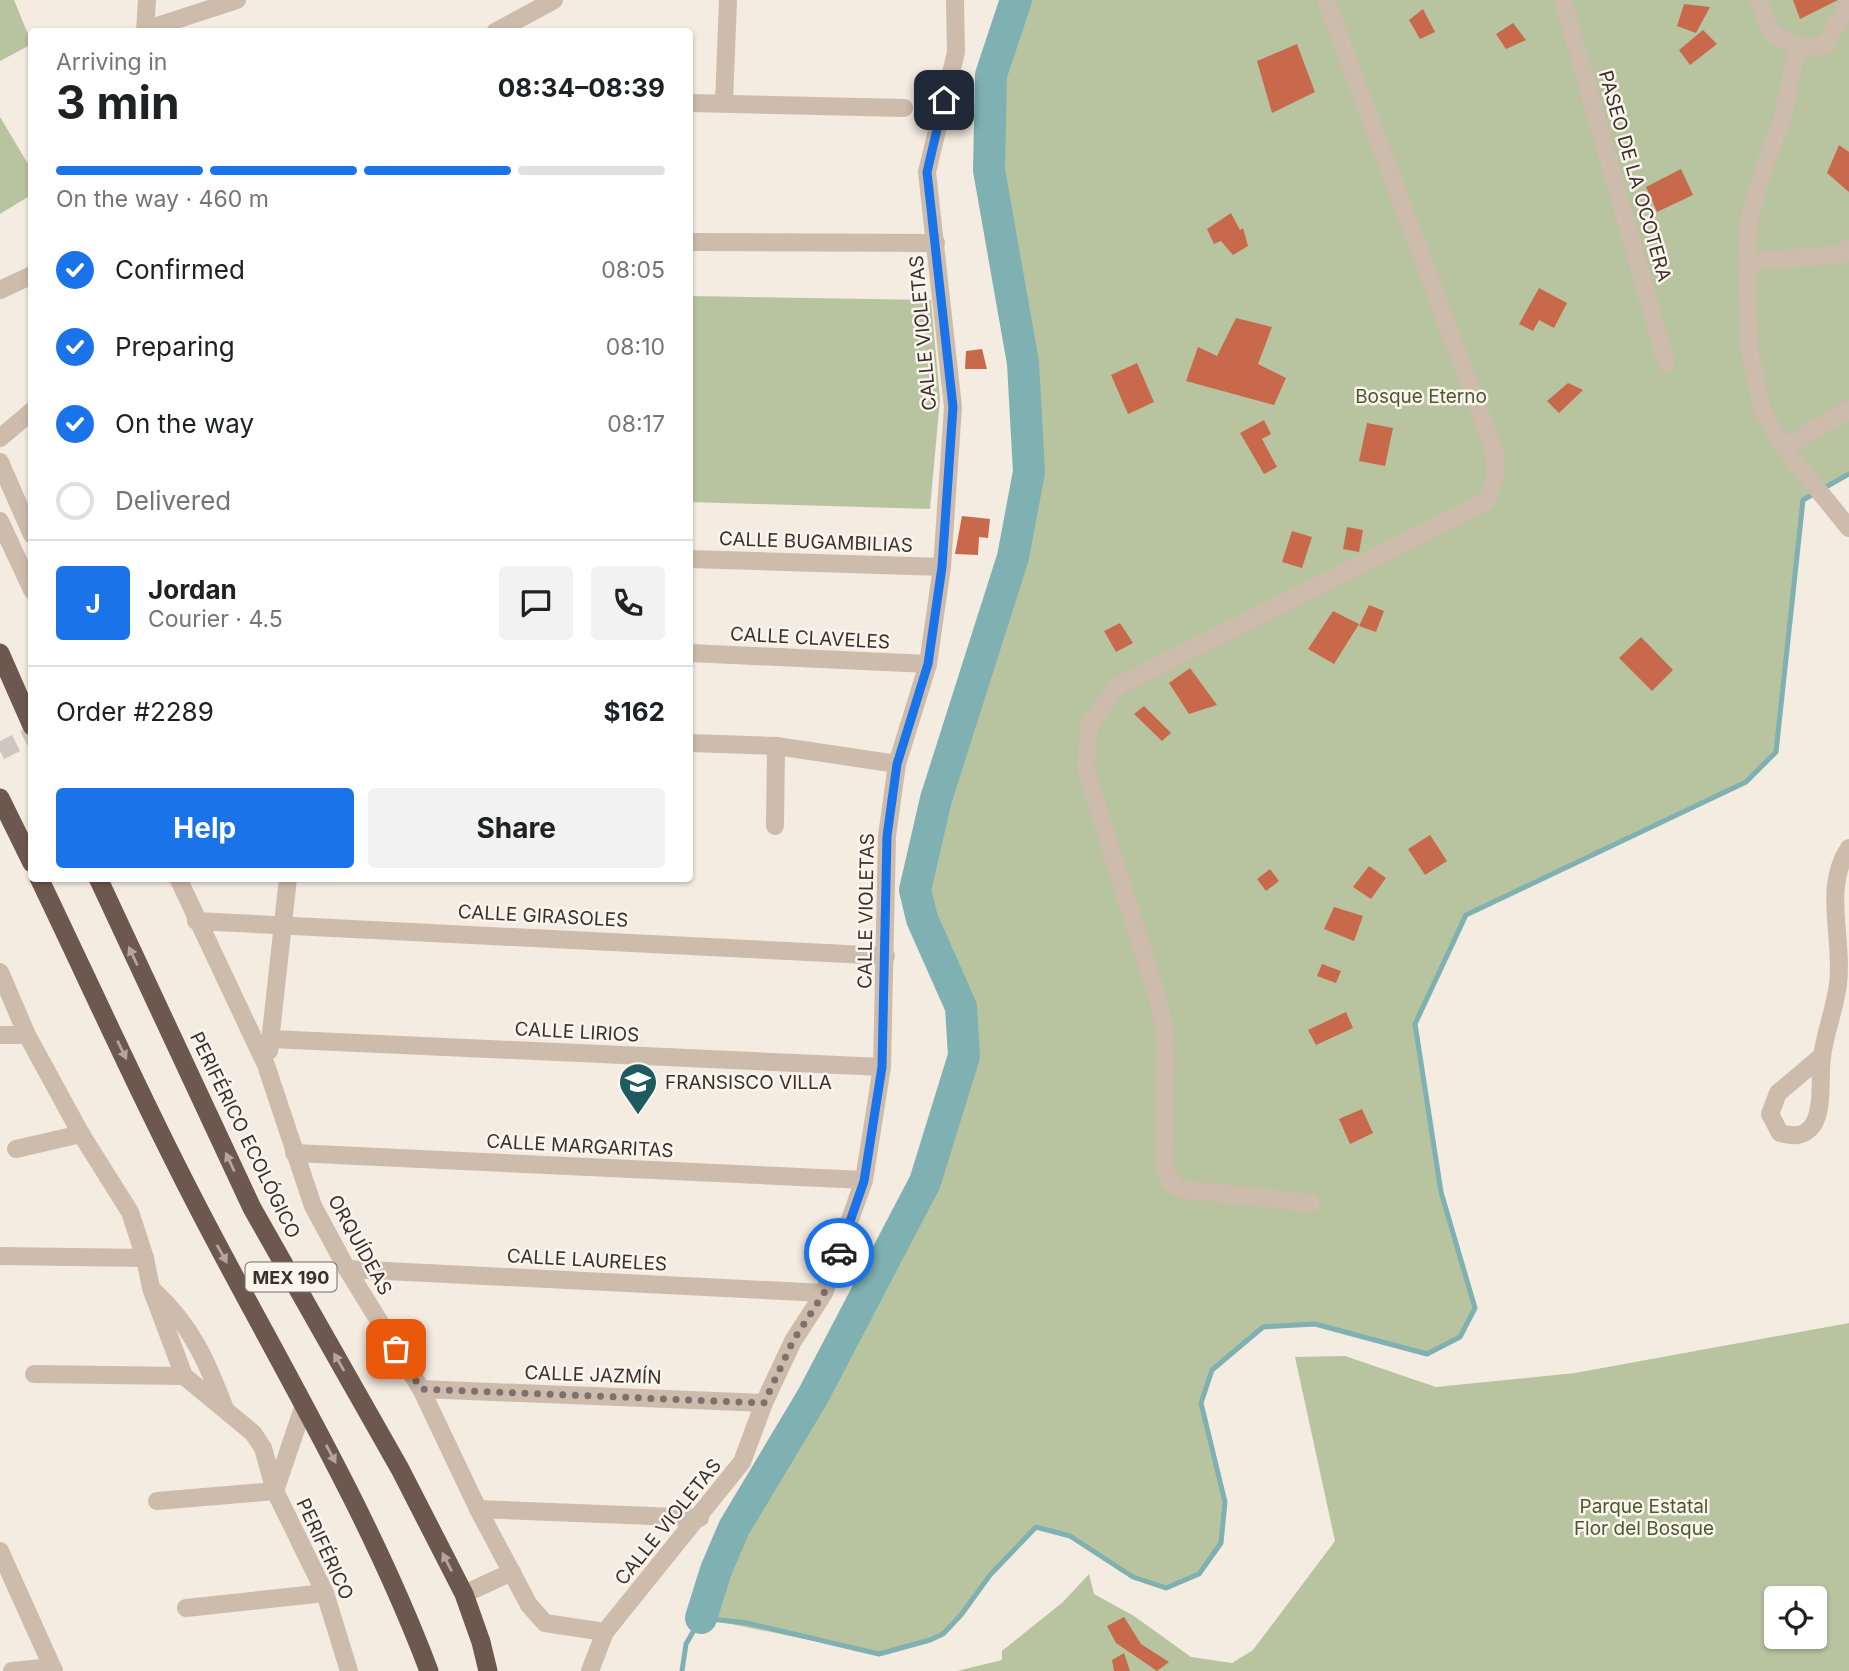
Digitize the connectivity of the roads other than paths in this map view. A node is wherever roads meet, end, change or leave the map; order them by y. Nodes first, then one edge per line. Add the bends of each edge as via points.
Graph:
1 (147, 0) edge
2 (237, 0) edge
3 (554, 0) edge
4 (728, 0) edge
5 (955, 0) edge
6 (1326, 0) edge
7 (1563, 0) edge
8 (1758, 0) edge
9 (1849, 4) edge
10 (145, 28) edge
11 (154, 28) edge
12 (502, 28) edge
13 (1797, 47) junction
14 (693, 103) edge
15 (724, 103) junction
16 (904, 108) dead end
17 (693, 242) edge
18 (936, 243) junction
19 (1849, 248) edge
20 (1745, 262) junction
21 (28, 277) edge
22 (0, 290) edge
23 (1666, 363) dead end
24 (1849, 409) edge
25 (28, 414) edge
26 (0, 438) edge
27 (1784, 448) junction
28 (0, 462) edge
29 (0, 521) edge
30 (28, 525) edge
31 (1849, 528) edge
32 (693, 559) edge
33 (942, 567) junction
34 (28, 581) edge
35 (0, 653) edge
36 (693, 653) edge
37 (928, 664) junction
38 (28, 717) edge
39 (693, 743) edge
40 (776, 747) junction
41 (897, 764) junction
42 (0, 798) edge
43 (775, 826) dead end
44 (1849, 848) edge
45 (28, 855) edge
46 (41, 882) edge
47 (100, 882) edge
48 (180, 882) edge
49 (288, 882) edge
50 (196, 921) junction
51 (284, 924) junction
52 (886, 956) junction
53 (0, 972) edge
54 (0, 1035) edge
55 (27, 1035) junction
56 (271, 1039) junction
57 (1822, 1056) dead end
58 (266, 1065) junction
59 (882, 1067) junction
60 (81, 1134) junction
61 (16, 1149) dead end
62 (294, 1153) junction
63 (864, 1181) junction
64 (1311, 1203) dead end
65 (0, 1256) edge
66 (145, 1258) junction
67 (346, 1269) junction
68 (151, 1288) junction
69 (824, 1293) junction
70 (34, 1374) dead end
71 (184, 1376) junction
72 (421, 1389) junction
73 (764, 1403) junction
74 (304, 1405) junction
75 (225, 1409) junction
76 (275, 1491) junction
77 (157, 1501) dead end
78 (478, 1509) junction
79 (700, 1518) junction
80 (1, 1555) edge
81 (512, 1572) junction
82 (325, 1593) junction
83 (464, 1594) junction
84 (186, 1608) dead end
85 (605, 1632) junction
86 (53, 1669) edge
87 (12, 1671) edge
88 (349, 1671) edge
89 (429, 1671) edge
90 (488, 1671) edge
91 (590, 1671) edge

1 - 10 street
2 - 11 street
3 - 12 street
4 - 15 street
5 - 18 street, CALLE VIOLETAS via 956,52 927,172
6 - 64 street via 1495,453 1495,477 1487,501 1116,687 1089,725 1086,770 1166,1040 1164,1167 1169,1179 1179,1189
7 - 23 street, PASEO DE LA OCOTERA
8 - 13 street via 1771,32
9 - 13 street via 1824,46
13 - 20 street via 1782,121 1750,215
14 - 15 street
15 - 16 street
17 - 18 street
18 - 33 street, CALLE VIOLETAS via 953,407
19 - 20 street via 1844,254
20 - 27 street via 1750,354 1762,410
21 - 22 street
24 - 27 street
25 - 26 street
27 - 31 street
28 - 30 street
29 - 34 street
32 - 33 street, CALLE BUGAMBILIAS
33 - 37 street, CALLE VIOLETAS
35 - 38 highway
36 - 37 street, CALLE CLAVELES
37 - 41 street, CALLE VIOLETAS
39 - 40 street
40 - 41 street
40 - 43 street
41 - 52 street, CALLE VIOLETAS via 887,836
42 - 45 highway
44 - 57 street via 1839,862 1835,899 1839,983
46 -> 74 highway, MEX 190 via 213,1238
83 -> 47 highway, PERIFÉRICO ECOLÓGICO / MEX 190 via 400,1469 252,1208
48 - 50 street, ORQUÍDEAS
49 - 51 street
50 - 51 street, CALLE GIRASOLES
50 - 58 street, ORQUÍDEAS
51 - 52 street, CALLE GIRASOLES
51 - 56 street
52 - 59 street, CALLE VIOLETAS
53 - 55 street
54 - 55 street
55 - 60 street
56 - 58 street
56 - 59 street, CALLE LIRIOS
58 - 62 street, ORQUÍDEAS
59 - 63 street, CALLE VIOLETAS
60 - 61 street
60 - 66 street via 130,1212
62 - 63 street, CALLE MARGARITAS
62 - 67 street, ORQUÍDEAS via 313,1206
63 - 69 street, CALLE VIOLETAS
65 - 66 street
66 - 68 street
67 - 69 street, CALLE LAURELES
67 - 72 street, ORQUÍDEAS
68 - 71 street
68 - 75 street via 187,1326
69 - 73 street, CALLE VIOLETAS via 793,1341
70 - 71 street
71 - 75 street
72 - 73 street, CALLE JAZMÍN
72 - 78 street, ORQUÍDEAS
73 - 79 street, CALLE VIOLETAS via 742,1462
74 - 76 street, PERIFÉRICO
74 -> 89 highway, MEX 190 via 401,1600
75 - 76 street via 263,1448
76 - 77 street
76 - 82 street, PERIFÉRICO
78 - 79 street
78 - 81 street, ORQUÍDEAS
79 - 85 street, CALLE VIOLETAS
80 - 86 street
81 - 83 street
81 - 85 street, ORQUÍDEAS via 537,1617
82 - 84 street
82 - 88 street, PERIFÉRICO
83 - 90 highway, PERIFÉRICO ECOLÓGICO / MEX 190
85 - 91 street, CALLE VIOLETAS
86 - 87 street

